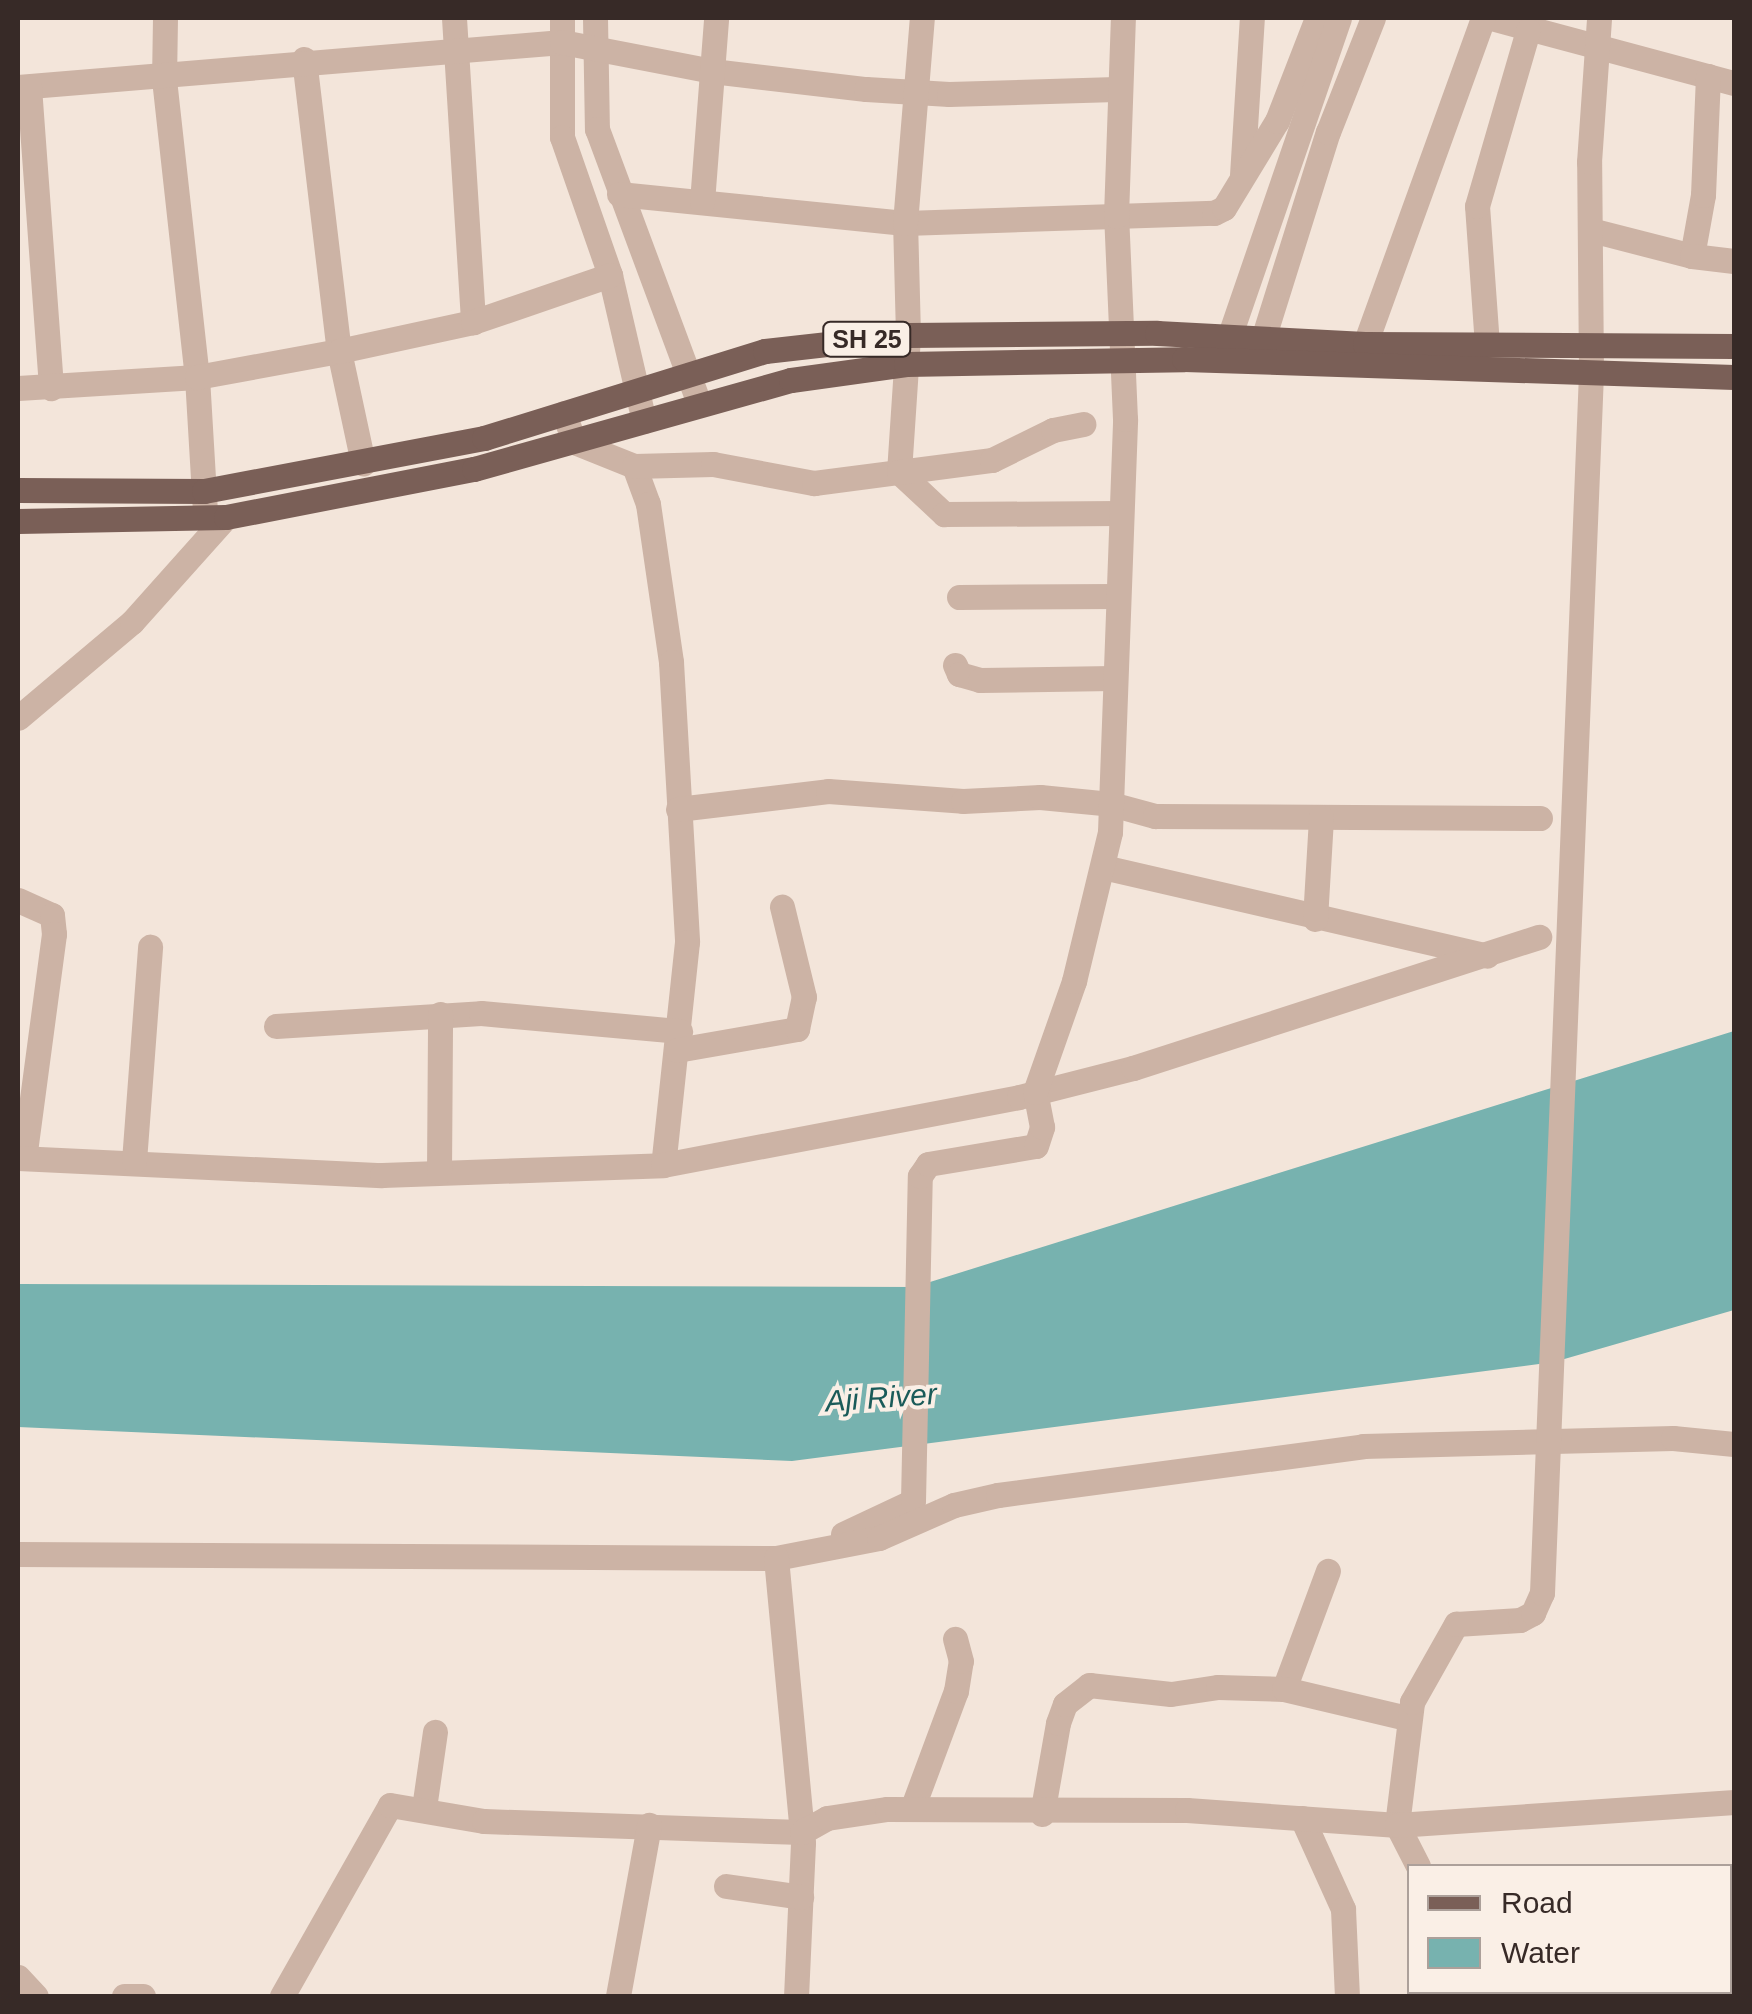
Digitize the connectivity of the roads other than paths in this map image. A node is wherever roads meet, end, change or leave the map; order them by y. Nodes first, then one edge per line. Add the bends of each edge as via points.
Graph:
1 (165, 18) edge
2 (454, 18) edge
3 (595, 18) edge
4 (716, 18) edge
5 (922, 18) edge
6 (1123, 18) edge
7 (1252, 18) edge
8 (1317, 18) edge
9 (1339, 18) edge
10 (1372, 18) edge
11 (1487, 18) edge
12 (1599, 18) edge
13 (562, 30) edge
14 (1528, 30) junction
15 (1595, 47) junction
16 (455, 48) junction
17 (595, 52) junction
18 (304, 60) junction
19 (712, 72) junction
20 (1708, 76) junction
21 (164, 79) junction
22 (1734, 83) edge
23 (23, 87) edge
24 (1116, 89) junction
25 (918, 92) junction
26 (1242, 176) junction
27 (619, 194) junction
28 (702, 202) junction
29 (1116, 216) junction
30 (905, 223) junction
31 (1590, 230) junction
32 (1692, 256) junction
33 (1734, 261) edge
34 (610, 276) junction
35 (473, 322) junction
36 (1117, 334) junction
37 (908, 335) junction
38 (1591, 343) junction
39 (1365, 344) junction
40 (1487, 345) junction
41 (1734, 346) edge
42 (1225, 349) junction
43 (1259, 350) junction
44 (340, 351) junction
45 (1120, 362) junction
46 (906, 364) junction
47 (686, 373) junction
48 (1591, 373) junction
49 (1734, 376) edge
50 (197, 378) junction
51 (18, 388) edge
52 (51, 388) junction
53 (636, 390) junction
54 (698, 404) junction
55 (564, 414) junction
56 (644, 420) junction
57 (1083, 424) dead end
58 (574, 442) junction
59 (363, 462) junction
60 (634, 466) junction
61 (899, 472) junction
62 (18, 490) edge
63 (204, 491) junction
64 (1118, 512) junction
65 (215, 518) junction
66 (18, 521) edge
67 (1116, 596) junction
68 (959, 597) dead end
69 (955, 665) dead end
70 (1113, 678) junction
71 (18, 718) edge
72 (1111, 804) junction
73 (678, 809) junction
74 (1321, 817) junction
75 (1540, 818) dead end
76 (1102, 868) junction
77 (18, 900) edge
78 (782, 907) dead end
79 (1315, 919) junction
80 (1539, 937) dead end
81 (150, 948) dead end
82 (1492, 957) junction
83 (440, 1014) junction
84 (30, 1026) edge
85 (276, 1026) dead end
86 (678, 1041) junction
87 (1034, 1092) junction
88 (21, 1158) edge
89 (134, 1161) junction
90 (664, 1165) junction
91 (439, 1172) junction
92 (1550, 1442) junction
93 (1734, 1444) edge
94 (797, 1538) dead end
95 (18, 1554) edge
96 (776, 1558) junction
97 (1328, 1572) dead end
98 (955, 1639) dead end
99 (1284, 1690) junction
100 (1407, 1718) junction
101 (435, 1732) dead end
102 (1734, 1802) edge
103 (424, 1808) junction
104 (912, 1809) junction
105 (1042, 1814) junction
106 (1302, 1818) junction
107 (649, 1825) junction
108 (1397, 1825) junction
109 (802, 1832) junction
110 (1417, 1864) edge
111 (726, 1886) dead end
112 (801, 1897) junction
113 (18, 1977) edge
114 (1598, 1994) edge
115 (36, 1996) edge
116 (124, 1996) edge
117 (144, 1996) edge
118 (282, 1996) edge
119 (618, 1996) edge
120 (796, 1996) edge
121 (1346, 1996) edge
122 (1639, 1996) edge

1 - 21 street
2 - 16 street
3 - 17 street
4 - 19 street
5 - 25 street
6 - 24 street
7 - 26 street
8 - 26 street via 1278,121
9 - 42 street
10 - 43 street
11 - 14 street
11 - 39 street
12 - 15 street
13 - 16 street
13 - 17 street
13 - 34 street via 562,137
14 - 15 street
14 - 40 street via 1478,206
15 - 20 street
15 - 31 street
16 - 18 street
16 - 35 street
17 - 19 street
17 - 27 street via 597,129
18 - 21 street
18 - 44 street
19 - 25 street
19 - 28 street
20 - 22 street
20 - 32 street via 1703,196
21 - 23 street
21 - 50 street
23 - 52 street
24 - 25 street
24 - 29 street
25 - 30 street
26 - 29 street via 1214,213
27 - 28 street
27 - 47 street
28 - 30 street
29 - 30 street
29 - 36 street
30 - 37 street
31 - 32 street
31 - 38 street
32 - 33 street
34 - 35 street
34 - 53 street
35 - 44 street
36 - 37 main road, SH 25
36 - 42 main road, SH 25
36 - 45 street
37 - 46 street
37 - 47 main road, SH 25 via 765,352
38 - 40 main road, SH 25
38 - 41 main road, SH 25
38 - 48 street
39 - 40 main road, SH 25
39 - 43 main road, SH 25
42 - 43 main road, SH 25
42 - 45 main road
43 - 48 main road
44 - 50 street
44 - 59 street
45 - 46 main road
45 - 64 street via 1126,419
46 - 54 main road via 791,380
46 - 61 street
47 - 53 main road, SH 25
47 - 54 street
48 - 49 main road
48 - 92 street
50 - 52 street
50 - 63 street
51 - 52 street
53 - 55 main road, SH 25
53 - 56 street
54 - 56 main road
55 - 58 street
55 - 59 main road, SH 25
56 - 58 main road
57 - 61 street via 1054,430 992,460
58 - 60 street
58 - 65 main road via 474,469
59 - 63 main road, SH 25
60 - 61 street via 713,464 814,482
60 - 73 street via 648,504 670,662
61 - 64 street via 944,514
62 - 63 main road, SH 25
63 - 65 street
64 - 67 street
65 - 66 main road
65 - 71 street via 132,622
67 - 68 street
67 - 70 street
69 - 70 street via 960,674 980,680
70 - 72 street
72 - 73 street via 828,791
72 - 74 street via 1155,816
72 - 76 street
73 - 86 street via 687,942
74 - 75 street
74 - 79 street
76 - 79 street
76 - 87 street via 1074,981
77 - 84 street via 52,914
78 - 86 street via 804,997 796,1029
79 - 82 street
80 - 82 street
81 - 89 street
82 - 87 street
83 - 85 street
83 - 86 street
83 - 91 street
84 - 88 street
86 - 90 street
87 - 90 street
87 - 94 street via 1042,1127 1036,1146 928,1164 920,1176 913,1501 834,1538
88 - 89 street
89 - 91 street via 382,1175
90 - 91 street
92 - 93 street
92 - 96 street via 1363,1446 998,1495 954,1505 879,1538
92 - 100 street via 1540,1603 1520,1620 1456,1624
95 - 96 street
96 - 109 street
97 - 99 street
98 - 104 street via 961,1662 956,1691
99 - 100 street
99 - 105 street via 1218,1686 1170,1694 1089,1685 1076,1692 1058,1723
100 - 108 street
101 - 103 street
102 - 108 street
103 - 107 street via 484,1821
103 - 118 street via 385,1810
104 - 105 street
104 - 109 street via 852,1813
105 - 106 street via 1187,1810
106 - 108 street
106 - 121 street via 1343,1909
107 - 109 street
107 - 119 street
108 - 110 street
109 - 112 street
111 - 112 street
112 - 120 street
113 - 115 street
114 - 122 street
116 - 117 street

